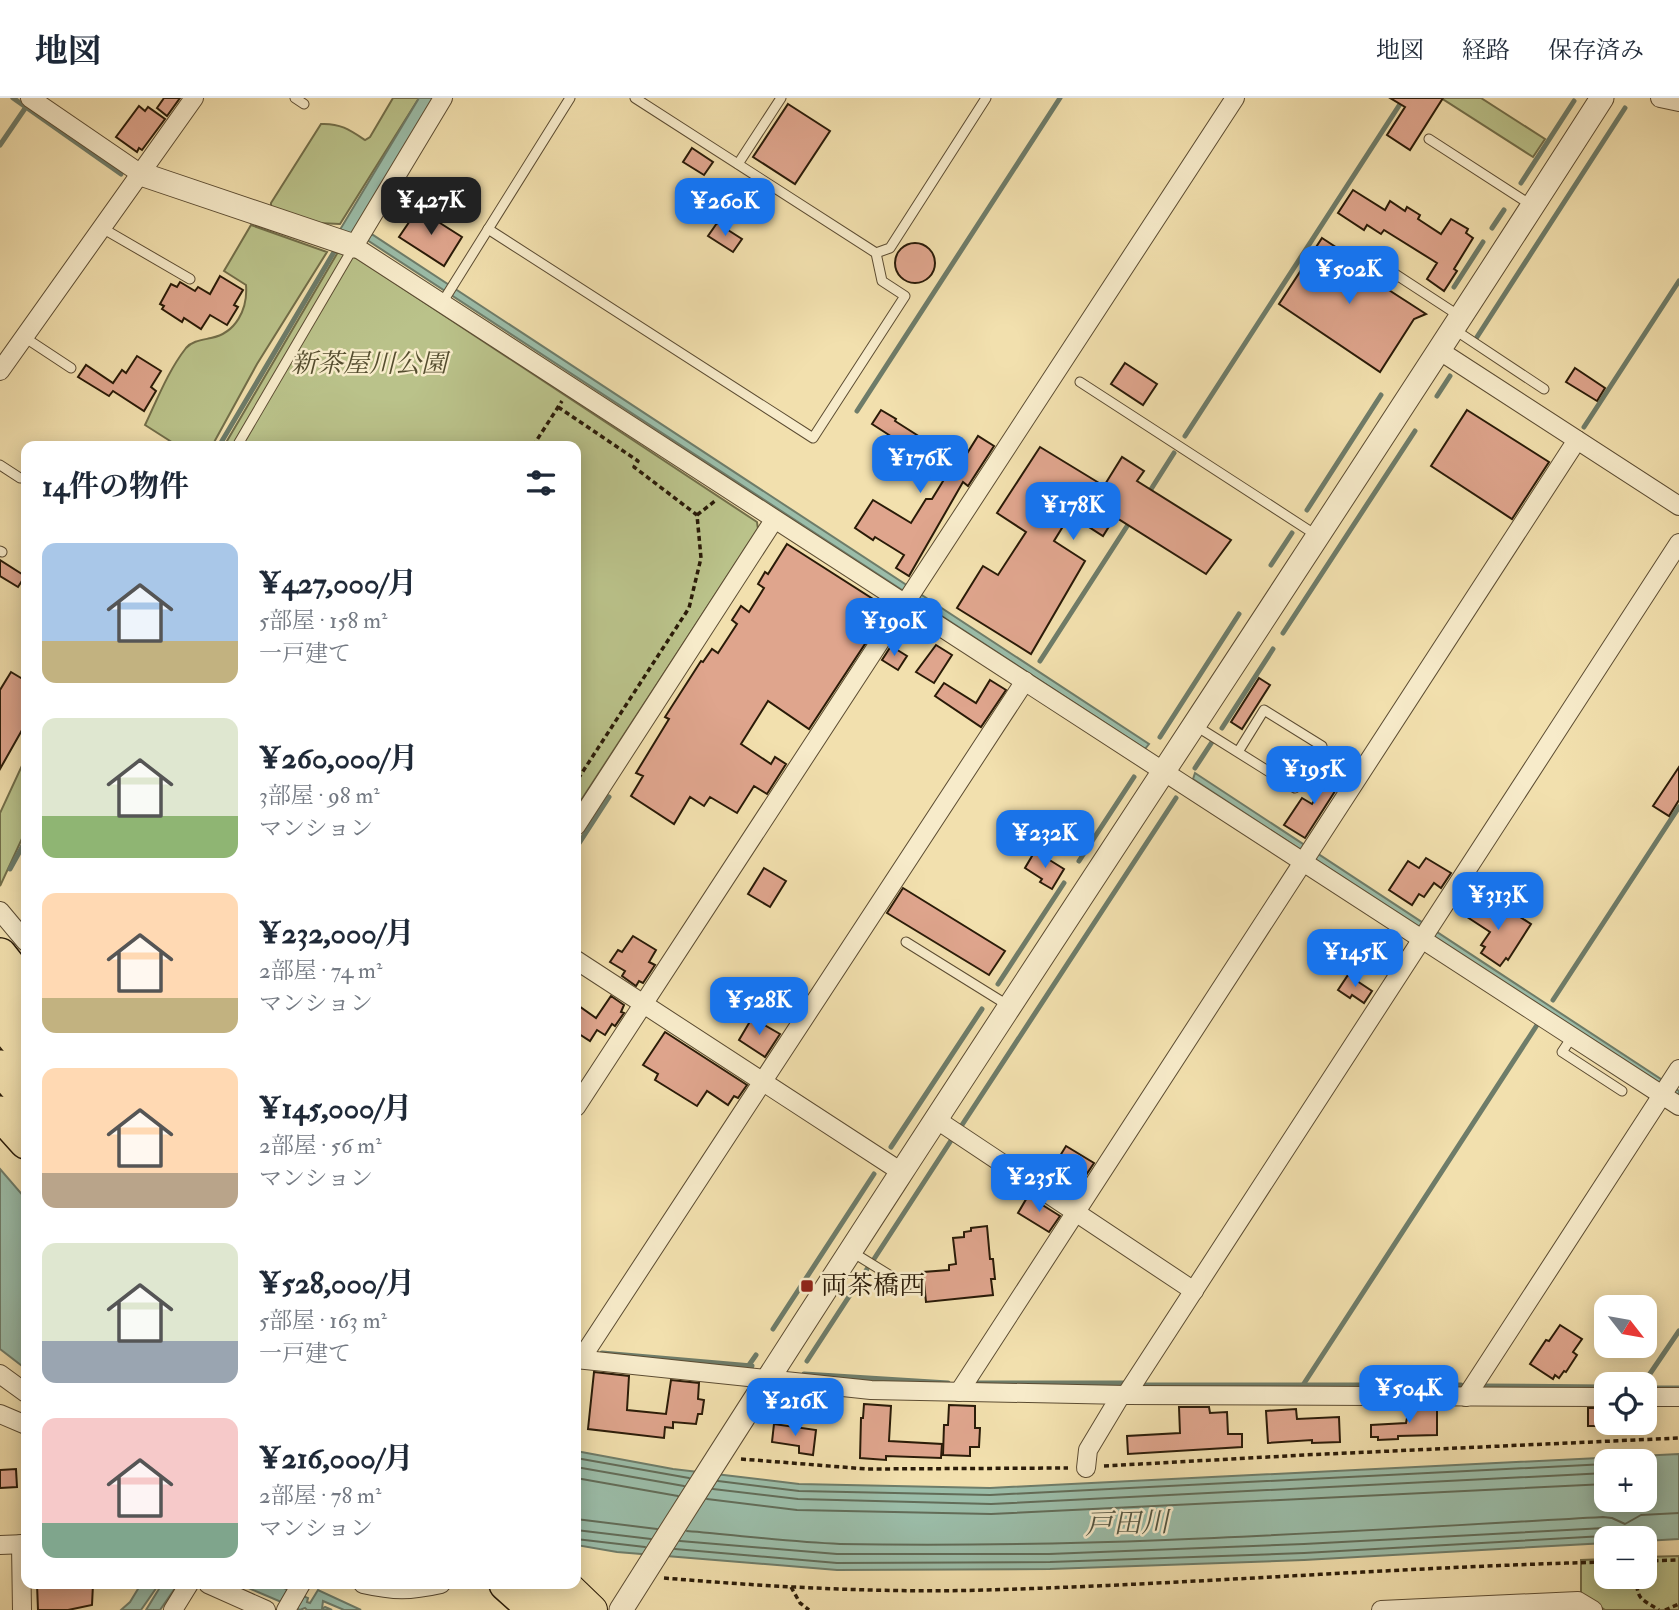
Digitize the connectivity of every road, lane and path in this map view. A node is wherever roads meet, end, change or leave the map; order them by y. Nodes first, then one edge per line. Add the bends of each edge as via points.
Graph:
1 (30, 98) edge
2 (194, 98) edge
3 (295, 98) edge
4 (443, 98) edge
5 (570, 98) edge
6 (635, 98) edge
7 (781, 98) edge
8 (986, 98) edge
9 (1235, 98) edge
10 (1602, 98) edge
11 (1660, 98) edge
12 (1679, 102) edge
13 (304, 104) dead end
14 (1429, 139) dead end
15 (738, 164) junction
16 (141, 174) junction
17 (1533, 206) junction
18 (102, 228) junction
19 (488, 229) junction
20 (359, 238) junction
21 (876, 253) junction
22 (1366, 256) dead end
23 (190, 279) dead end
24 (444, 300) junction
25 (1458, 324) junction
26 (24, 337) junction
27 (1440, 351) junction
28 (71, 368) dead end
29 (0, 371) edge
30 (1080, 382) dead end
31 (571, 387) junction
32 (1544, 389) dead end
33 (558, 407) junction
34 (1577, 440) junction
35 (240, 441) edge
36 (536, 441) edge
37 (0, 465) edge
38 (21, 478) edge
39 (728, 490) junction
40 (1679, 506) edge
41 (697, 515) junction
42 (774, 520) junction
43 (1318, 537) junction
44 (1679, 543) edge
45 (910, 597) junction
46 (1025, 681) junction
47 (1195, 725) junction
48 (1237, 752) junction
49 (1164, 771) junction
50 (581, 774) edge
51 (581, 818) edge
52 (1307, 854) junction
53 (0, 911) edge
54 (1427, 932) junction
55 (906, 942) dead end
56 (8, 963) edge
57 (581, 963) edge
58 (21, 981) edge
59 (643, 1004) junction
60 (21, 1006) edge
61 (1011, 1007) junction
62 (0, 1020) edge
63 (1573, 1036) junction
64 (21, 1046) edge
65 (0, 1067) edge
66 (763, 1082) junction
67 (1669, 1084) edge
68 (0, 1085) edge
69 (1622, 1091) dead end
70 (21, 1092) edge
71 (581, 1099) edge
72 (1679, 1106) edge
73 (21, 1109) edge
74 (0, 1114) edge
75 (937, 1120) junction
76 (21, 1137) edge
77 (902, 1173) junction
78 (1076, 1212) junction
79 (851, 1251) junction
80 (907, 1286) dead end
81 (1194, 1291) junction
82 (581, 1356) edge
83 (581, 1359) edge
84 (0, 1374) edge
85 (767, 1381) junction
86 (21, 1389) edge
87 (959, 1392) junction
88 (1124, 1395) junction
89 (1466, 1397) junction
90 (1594, 1397) edge
91 (1657, 1397) edge
92 (1679, 1397) edge
93 (0, 1414) edge
94 (21, 1423) edge
95 (1679, 1438) edge
96 (718, 1457) junction
97 (1086, 1468) junction
98 (21, 1544) edge
99 (0, 1545) edge
100 (1679, 1560) edge
101 (1657, 1561) edge
102 (1594, 1562) edge
103 (646, 1570) junction
104 (791, 1586) junction
105 (23, 1589) edge
106 (186, 1589) edge
107 (219, 1589) edge
108 (298, 1589) edge
109 (386, 1589) edge
110 (419, 1589) edge
111 (498, 1589) edge
112 (512, 1589) edge
113 (547, 1589) edge
114 (570, 1589) edge
115 (1636, 1589) edge
116 (1679, 1604) edge
117 (1414, 1609) edge
118 (22, 1610) edge
119 (173, 1610) edge
120 (266, 1610) edge
121 (286, 1610) edge
122 (523, 1610) edge
123 (535, 1610) edge
124 (571, 1610) edge
125 (592, 1610) edge
126 (621, 1610) edge
127 (808, 1610) edge
128 (1381, 1610) edge
129 (1592, 1610) edge
130 (1659, 1610) edge
131 (1665, 1610) edge

1 - 16 street
2 - 16 street
3 - 13 lane
4 - 20 street
5 - 19 lane
6 - 15 lane
7 - 15 lane
8 - 21 lane via 890,248
9 - 45 street
10 - 17 street
11 - 12 street
14 - 17 lane
15 - 21 lane
16 - 18 street
16 - 20 street via 331,238
17 - 25 street
18 - 23 lane
18 - 26 street
19 - 21 lane via 813,439 905,296 882,281
19 - 24 lane
20 - 24 street
20 - 35 lane
22 - 25 lane
24 - 31 street
25 - 27 street
25 - 32 lane
26 - 28 lane
26 - 29 street
27 - 34 street
27 - 43 street
30 - 43 lane
31 - 33 path
31 - 39 street
33 - 36 path
33 - 41 path via 638,461 634,467
34 - 40 street
34 - 52 street
37 - 38 lane
39 - 41 path
39 - 42 street
41 - 50 path via 701,558 689,608
42 - 45 street
42 - 51 street
43 - 47 street
44 - 54 street
45 - 46 street
45 - 59 street
46 - 49 street
46 - 66 street
47 - 48 lane
47 - 49 street
48 - 48 lane via 1264,710 1322,746 1295,788
49 - 52 street
49 - 61 street
52 - 54 street
52 - 78 street
53 - 56 street
54 - 63 street
54 - 81 street
55 - 61 lane
56 - 58 highway
56 - 60 highway
57 - 59 street
59 - 66 street
59 - 71 street
61 - 75 street
62 - 64 highway
63 - 67 street
63 - 69 lane via 1562,1052
65 - 70 highway
66 - 77 street
66 - 82 street
67 - 72 street
67 - 89 street
68 - 73 highway
74 - 76 highway
75 - 77 street
75 - 78 street
77 - 79 street
78 - 81 street
78 - 87 street
79 - 80 lane
79 - 85 street
81 - 88 street
83 - 85 street
84 - 86 street
85 - 87 street
85 - 96 street
87 - 88 street
88 - 89 street
88 - 97 street via 1088,1450
89 - 90 street
91 - 92 street
93 - 94 street
95 - 97 path
96 - 97 path via 867,1469
96 - 103 street
98 - 99 street
100 - 101 path
102 - 104 path via 985,1590
103 - 104 path via 665,1578
103 - 126 street
104 - 127 path
105 - 118 street
106 - 119 street
107 - 120 street
108 - 121 street
109 - 110 street
111 - 122 highway
112 - 123 highway
113 - 124 highway
114 - 125 highway
115 - 130 path
116 - 131 path
117 - 128 street
117 - 129 street via 1578,1601

